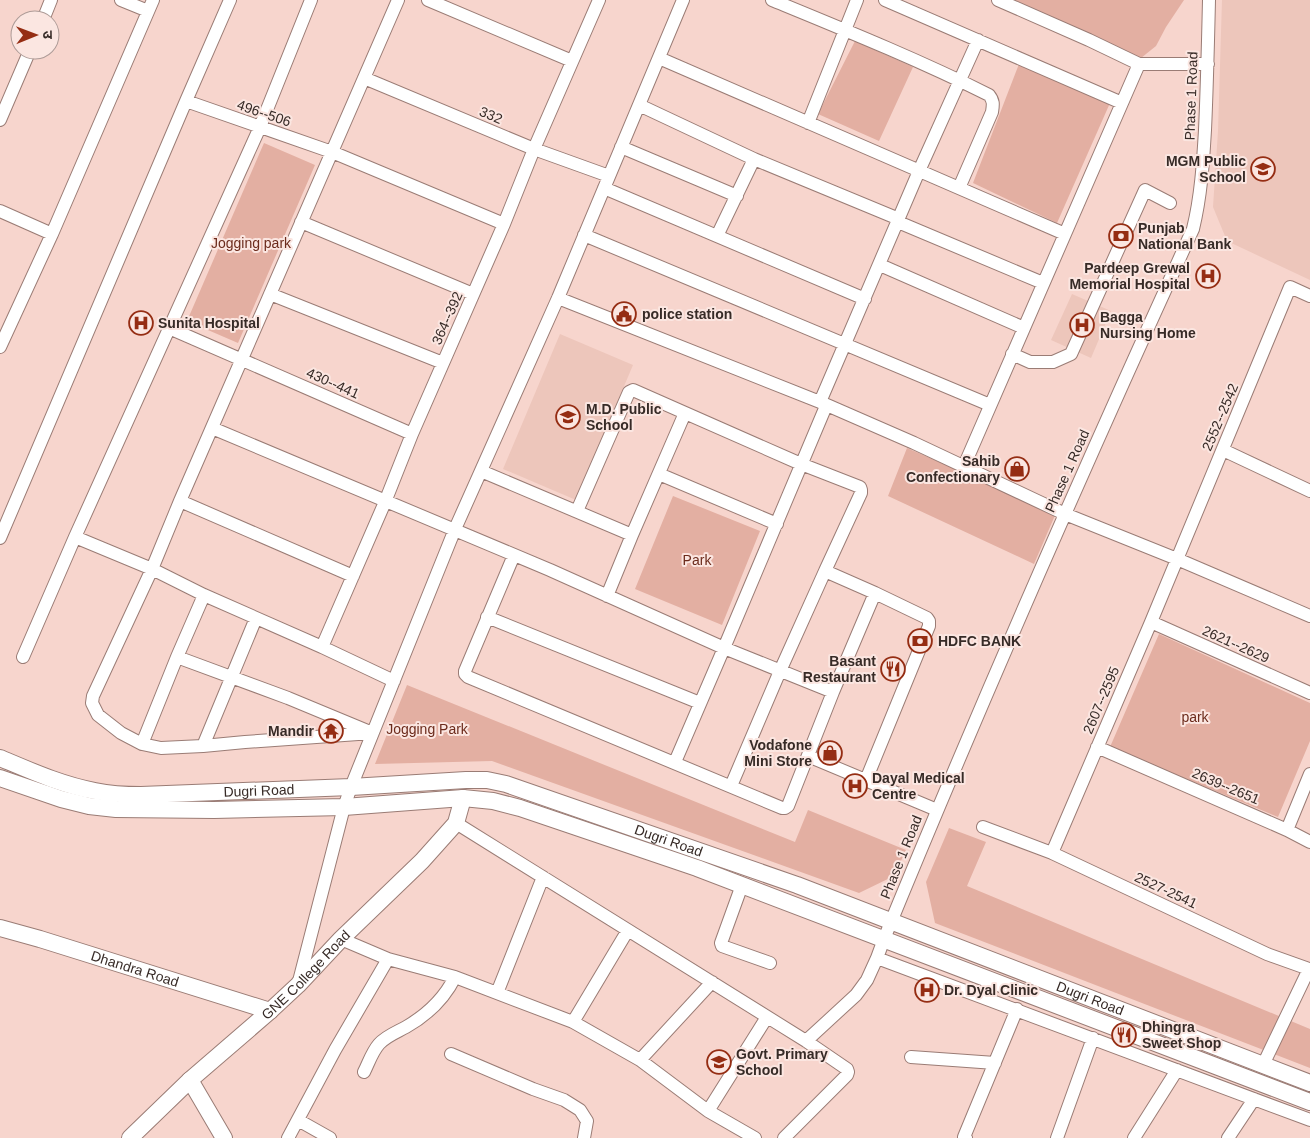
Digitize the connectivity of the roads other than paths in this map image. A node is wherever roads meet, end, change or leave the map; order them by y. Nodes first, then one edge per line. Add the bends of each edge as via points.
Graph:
1 (121, 0) edge
2 (230, 0) edge
3 (312, 0) edge
4 (398, 0) edge
5 (428, 0) edge
6 (599, 0) edge
7 (683, 0) edge
8 (772, 0) edge
9 (857, 0) edge
10 (886, 0) edge
11 (998, 0) edge
12 (1209, 0) edge
13 (150, 6) edge
14 (845, 30) junction
15 (978, 40) junction
16 (658, 58) junction
17 (26, 60) edge
18 (572, 61) junction
19 (1139, 64) junction
20 (1208, 64) junction
21 (364, 78) junction
22 (960, 80) junction
23 (186, 101) junction
24 (1122, 103) junction
25 (639, 105) junction
26 (0, 120) edge
27 (808, 122) junction
28 (260, 127) junction
29 (621, 147) junction
30 (534, 149) junction
31 (332, 152) junction
32 (754, 159) junction
33 (920, 171) junction
34 (606, 182) junction
35 (959, 188) junction
36 (737, 196) junction
37 (1170, 203) dead end
38 (0, 212) edge
39 (899, 220) junction
40 (302, 222) junction
41 (504, 224) junction
42 (52, 234) junction
43 (1065, 234) junction
44 (584, 235) junction
45 (717, 236) junction
46 (880, 265) junction
47 (1044, 283) junction
48 (270, 294) junction
49 (473, 294) junction
50 (1310, 296) edge
51 (558, 298) junction
52 (865, 300) junction
53 (168, 328) junction
54 (1024, 328) junction
55 (3, 331) edge
56 (846, 344) junction
57 (0, 348) edge
58 (1012, 354) junction
59 (242, 359) junction
60 (443, 363) junction
61 (823, 404) junction
62 (990, 405) junction
63 (684, 414) junction
64 (212, 428) junction
65 (412, 434) junction
66 (1222, 450) junction
67 (802, 464) junction
68 (964, 466) junction
69 (481, 471) junction
70 (659, 474) junction
71 (1310, 491) edge
72 (180, 501) junction
73 (385, 502) junction
74 (577, 511) junction
75 (1065, 514) junction
76 (777, 524) junction
77 (455, 529) junction
78 (632, 535) junction
79 (75, 537) junction
80 (0, 538) edge
81 (514, 556) junction
82 (1177, 559) junction
83 (152, 569) junction
84 (825, 571) junction
85 (352, 576) junction
86 (875, 592) junction
87 (204, 595) junction
88 (608, 596) junction
89 (1310, 616) edge
90 (487, 617) junction
91 (256, 618) junction
92 (1151, 622) junction
93 (322, 647) junction
94 (724, 648) junction
95 (23, 657) dead end
96 (177, 657) junction
97 (780, 671) junction
98 (232, 677) junction
99 (394, 682) junction
100 (833, 692) junction
101 (1310, 693) edge
102 (700, 703) junction
103 (372, 733) junction
104 (142, 744) junction
105 (203, 746) junction
106 (1097, 747) junction
107 (808, 756) junction
108 (0, 758) edge
109 (675, 762) junction
110 (1310, 774) edge
111 (0, 778) edge
112 (866, 780) junction
113 (732, 786) junction
114 (350, 788) junction
115 (463, 798) junction
116 (344, 807) junction
117 (937, 810) junction
118 (456, 823) junction
119 (983, 828) dead end
120 (1287, 830) junction
121 (1310, 842) edge
122 (1052, 853) junction
123 (543, 877) junction
124 (742, 885) junction
125 (891, 921) junction
126 (0, 928) edge
127 (628, 930) junction
128 (341, 939) junction
129 (884, 939) junction
130 (877, 958) junction
131 (388, 959) junction
132 (770, 962) dead end
133 (1310, 968) edge
134 (455, 977) junction
135 (712, 982) junction
136 (298, 986) junction
137 (497, 993) junction
138 (270, 1010) junction
139 (1017, 1010) junction
140 (767, 1017) junction
141 (573, 1022) junction
142 (1093, 1038) junction
143 (806, 1041) junction
144 (452, 1054) dead end
145 (911, 1057) dead end
146 (640, 1060) junction
147 (995, 1063) junction
148 (1263, 1065) junction
149 (1177, 1070) junction
150 (364, 1072) dead end
151 (190, 1080) junction
152 (1310, 1083) edge
153 (1254, 1099) junction
154 (1310, 1102) edge
155 (708, 1111) junction
156 (298, 1120) junction
157 (1310, 1120) edge
158 (130, 1138) edge
159 (224, 1138) edge
160 (288, 1138) edge
161 (330, 1138) edge
162 (584, 1138) edge
163 (755, 1138) edge
164 (784, 1138) edge
165 (966, 1138) edge
166 (1057, 1138) edge
167 (1134, 1138) edge
168 (1228, 1138) edge

1 - 13 street
2 - 23 street
3 - 28 street
4 - 21 street
5 - 18 street
6 - 18 street, 364--392
7 - 16 street
8 - 14 street
9 - 14 street
10 - 15 street
11 - 19 street
12 - 20 street, Phase 1 Road
13 - 42 street
14 - 22 street
14 - 27 street
15 - 22 street
15 - 24 street
16 - 25 street
16 - 27 street
17 - 26 street
18 - 30 street, 364--392
19 - 20 street
19 - 24 street
20 - 75 street, Phase 1 Road via 1202,178 1193,229
21 - 30 street, 332
21 - 31 street
22 - 33 street
22 - 35 street via 989,95 993,104
23 - 28 street, 496--506
23 - 80 street
24 - 43 street
25 - 29 street
25 - 32 street
27 - 33 street
28 - 31 street, 496--506
28 - 53 street
29 - 34 street
29 - 36 street
30 - 34 street, 332
30 - 41 street, 364--392
31 - 40 street
31 - 41 street, 496--506
32 - 36 street
32 - 39 street
33 - 35 street
33 - 39 street
34 - 44 street
34 - 45 street, 332
35 - 43 street
36 - 45 street
37 - 58 street via 1145,190 1072,354 1053,362 1030,362
38 - 42 street
39 - 46 street
39 - 47 street
40 - 48 street
40 - 49 street
41 - 49 street, 364--392
42 - 55 street
43 - 47 street
44 - 51 street
44 - 56 street
45 - 52 street, 332
46 - 52 street
46 - 54 street
47 - 54 street
48 - 59 street
48 - 60 street
49 - 60 street, 364--392
50 - 66 street, 2552--2542 via 1290,287
51 - 61 street
51 - 69 street
52 - 56 street
53 - 59 street, 430--441
53 - 79 street
54 - 58 street
55 - 57 street
56 - 61 street
56 - 62 street
58 - 62 street
59 - 64 street
59 - 65 street, 430--441
60 - 65 street, 364--392
61 - 67 street
61 - 68 street
62 - 68 street
63 - 67 street
63 - 70 street
63 - 74 street via 630,390
64 - 72 street
64 - 73 street
65 - 73 street, 364--392
66 - 71 street
66 - 82 street, 2552--2542
67 - 76 street
67 - 84 street via 856,485 861,490
68 - 75 street
69 - 74 street
69 - 77 street
70 - 76 street
70 - 78 street
72 - 83 street
72 - 85 street
73 - 77 street
73 - 85 street, 364--392
74 - 78 street
75 - 82 street
75 - 117 street, Phase 1 Road
76 - 94 street
77 - 81 street
77 - 99 street
78 - 88 street
79 - 83 street
79 - 95 street
81 - 88 street
81 - 90 street
82 - 89 street
82 - 92 street, 2607--2595
83 - 87 street
83 - 104 street via 92,703 98,715
84 - 86 street
84 - 97 street
85 - 93 street, 364--392
86 - 100 street
86 - 112 street via 926,618 929,626
87 - 91 street
87 - 96 street
88 - 94 street
90 - 102 street
90 - 109 street via 465,671 468,677
91 - 93 street
91 - 98 street
92 - 101 street, 2621--2629
92 - 106 street, 2607--2595
93 - 99 street
94 - 97 street
94 - 102 street
96 - 98 street
96 - 104 street
97 - 100 street
97 - 113 street
98 - 103 street
98 - 105 street
99 - 103 street
100 - 107 street
102 - 109 street
103 - 105 street
103 - 114 street
104 - 105 street via 170,748
106 - 120 street, 2639--2651
106 - 122 street, 2607--2595
107 - 112 street
107 - 113 street via 785,808
108 - 114 street, Dugri Road via 73,786 124,794
109 - 113 street
110 - 120 street
111 - 116 street, Dugri Road via 61,799 116,809
112 - 117 street
114 - 116 street
114 - 125 street, Dugri Road via 466,780 506,784
115 - 116 street, Dugri Road
115 - 118 street, GNE College Road
115 - 124 street, Dugri Road via 520,808
116 - 136 street
117 - 125 street, Phase 1 Road
118 - 123 street
118 - 128 street, GNE College Road via 422,861
119 - 122 street, 2527-2541
120 - 121 street, 2639--2651
122 - 133 street, 2527-2541 via 1267,954
123 - 127 street
123 - 137 street
124 - 129 street, Dugri Road
124 - 132 street via 721,944
125 - 129 street, Phase 1 Road
125 - 148 street, Dugri Road
126 - 138 street, Dhandra Road
127 - 135 street
127 - 141 street
128 - 131 street
128 - 136 street, GNE College Road
129 - 130 street, Phase 1 Road
129 - 154 street, Dugri Road
130 - 139 street
130 - 143 street, Phase 1 Road via 856,995
131 - 134 street
131 - 156 street
133 - 148 street
134 - 137 street
134 - 150 street via 443,997 430,1010 379,1043
135 - 140 street
135 - 146 street
136 - 138 street, GNE College Road
137 - 141 street
138 - 151 street, GNE College Road
139 - 142 street
139 - 147 street
140 - 143 street
140 - 155 street
141 - 146 street
142 - 149 street
142 - 166 street
143 - 164 street via 848,1072
144 - 162 street via 564,1100 580,1110 587,1121
145 - 147 street
146 - 155 street
147 - 165 street
148 - 152 street, Dugri Road
149 - 153 street
149 - 167 street
151 - 158 street, GNE College Road
151 - 159 street
153 - 157 street
153 - 168 street
155 - 163 street
156 - 160 street
156 - 161 street

